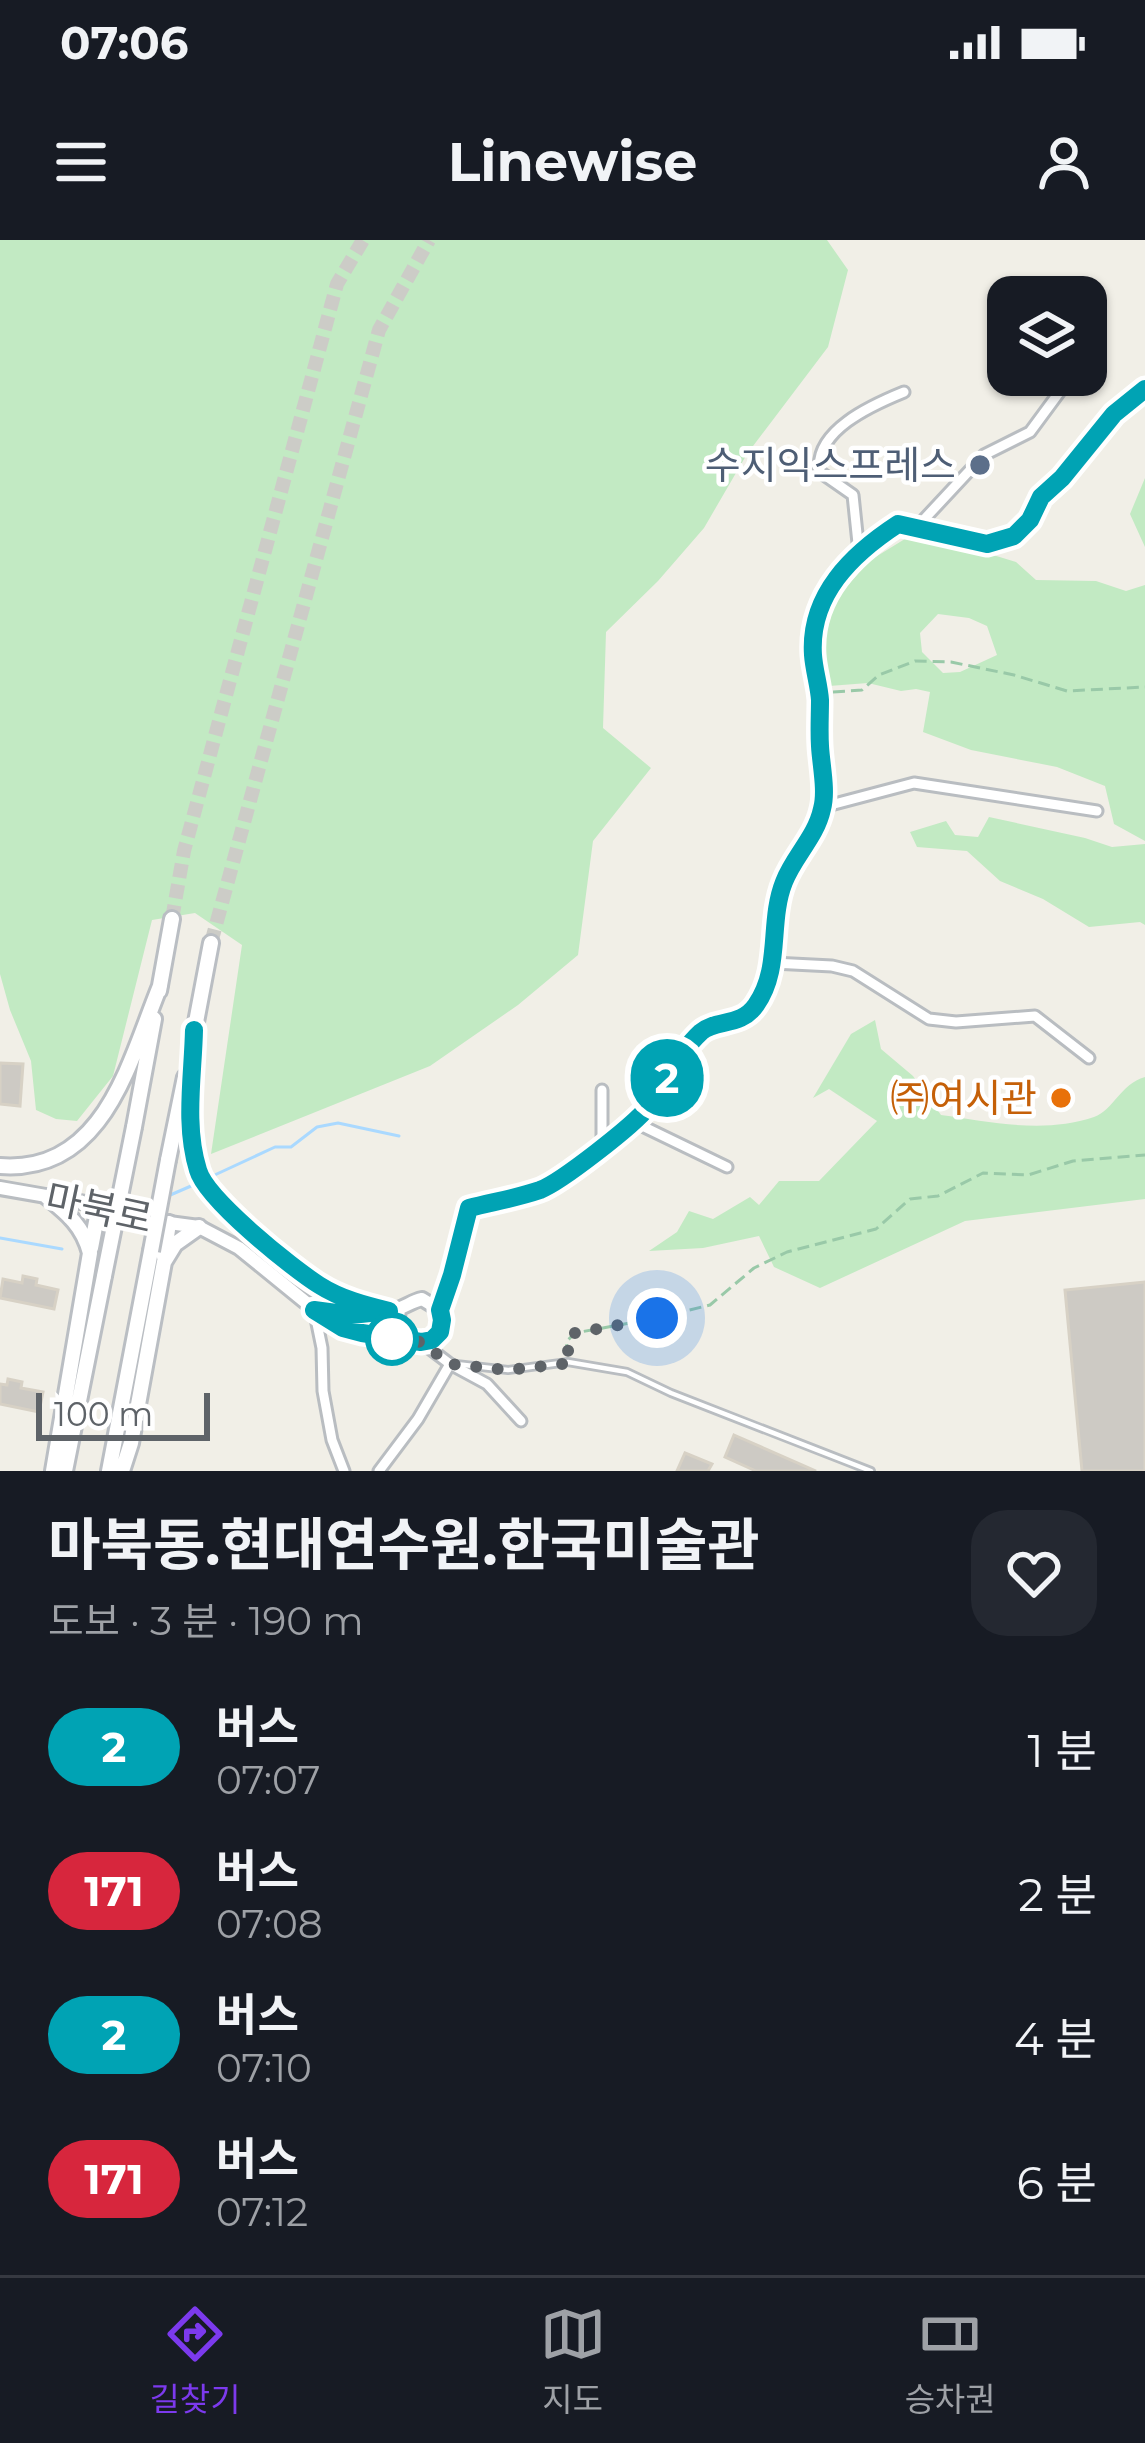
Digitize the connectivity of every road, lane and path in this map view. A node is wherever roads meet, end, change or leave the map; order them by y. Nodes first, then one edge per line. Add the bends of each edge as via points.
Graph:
1 (1145, 389) edge
2 (904, 392) dead end
3 (1056, 396) edge
4 (916, 528) junction
5 (859, 553) junction
6 (1145, 687) edge
7 (819, 693) junction
8 (824, 807) junction
9 (1096, 811) dead end
10 (172, 919) tunnel mouth
11 (211, 943) tunnel mouth
12 (773, 963) junction
13 (160, 986) junction
14 (194, 1030) junction
15 (1089, 1058) dead end
16 (602, 1090) dead end
17 (634, 1122) junction
18 (602, 1146) junction
19 (1145, 1155) edge
20 (0, 1166) edge
21 (728, 1167) dead end
22 (0, 1188) edge
23 (47, 1197) junction
24 (99, 1206) junction
25 (169, 1222) junction
26 (199, 1226) junction
27 (90, 1253) junction
28 (158, 1257) junction
29 (314, 1310) junction
30 (394, 1310) junction
31 (440, 1310) junction
32 (405, 1341) junction
33 (421, 1342) junction
34 (571, 1363) junction
35 (450, 1364) junction
36 (521, 1420) dead end
37 (53, 1471) edge
38 (65, 1471) edge
39 (109, 1471) edge
40 (122, 1471) edge
41 (344, 1471) edge
42 (379, 1471) edge
43 (871, 1471) edge

1 - 4 street via 1114,414 1014,536 987,544
2 - 5 street via 868,407 820,449 820,472 853,495
3 - 4 street via 1030,431 985,455
4 - 5 street via 898,524
5 - 7 street via 840,571 815,620
6 - 7 path via 1067,691 915,661 862,690
7 - 8 street
8 - 9 street via 914,783
8 - 12 street via 783,884
10 - 13 main road
11 - 14 main road
12 - 15 street via 853,971 929,1019 1035,1016
12 - 17 street via 752,1011 706,1027
13 - 20 main road via 132,1062 86,1136 50,1161
13 - 38 main road, bridge
14 - 28 main road, bridge
14 - 30 main road via 189,1110 198,1171 213,1196 319,1285
16 - 18 street
17 - 18 street
17 - 21 street
18 - 31 street via 544,1189 469,1208
19 - 34 path via 983,1173 938,1196 910,1198 876,1229 754,1268 710,1305 575,1333 566,1342
22 - 23 street, 마북로
23 - 24 street, 마북로
23 - 27 main road via 77,1223
24 - 25 street, 마북로
24 - 27 main road
25 - 26 street, 마북로
25 - 28 main road
26 - 28 main road
26 - 29 street, 마북로
27 - 37 main road
28 - 39 main road
28 - 40 main road
29 - 30 street
29 - 32 street, 마북로 via 343,1328
29 - 41 street via 332,1440
30 - 31 street via 422,1299
30 - 32 street
31 - 33 street via 440,1332
32 - 33 street
33 - 35 street
34 - 35 lane via 508,1370
34 - 43 lane via 627,1372
35 - 36 street via 487,1384
35 - 42 street

